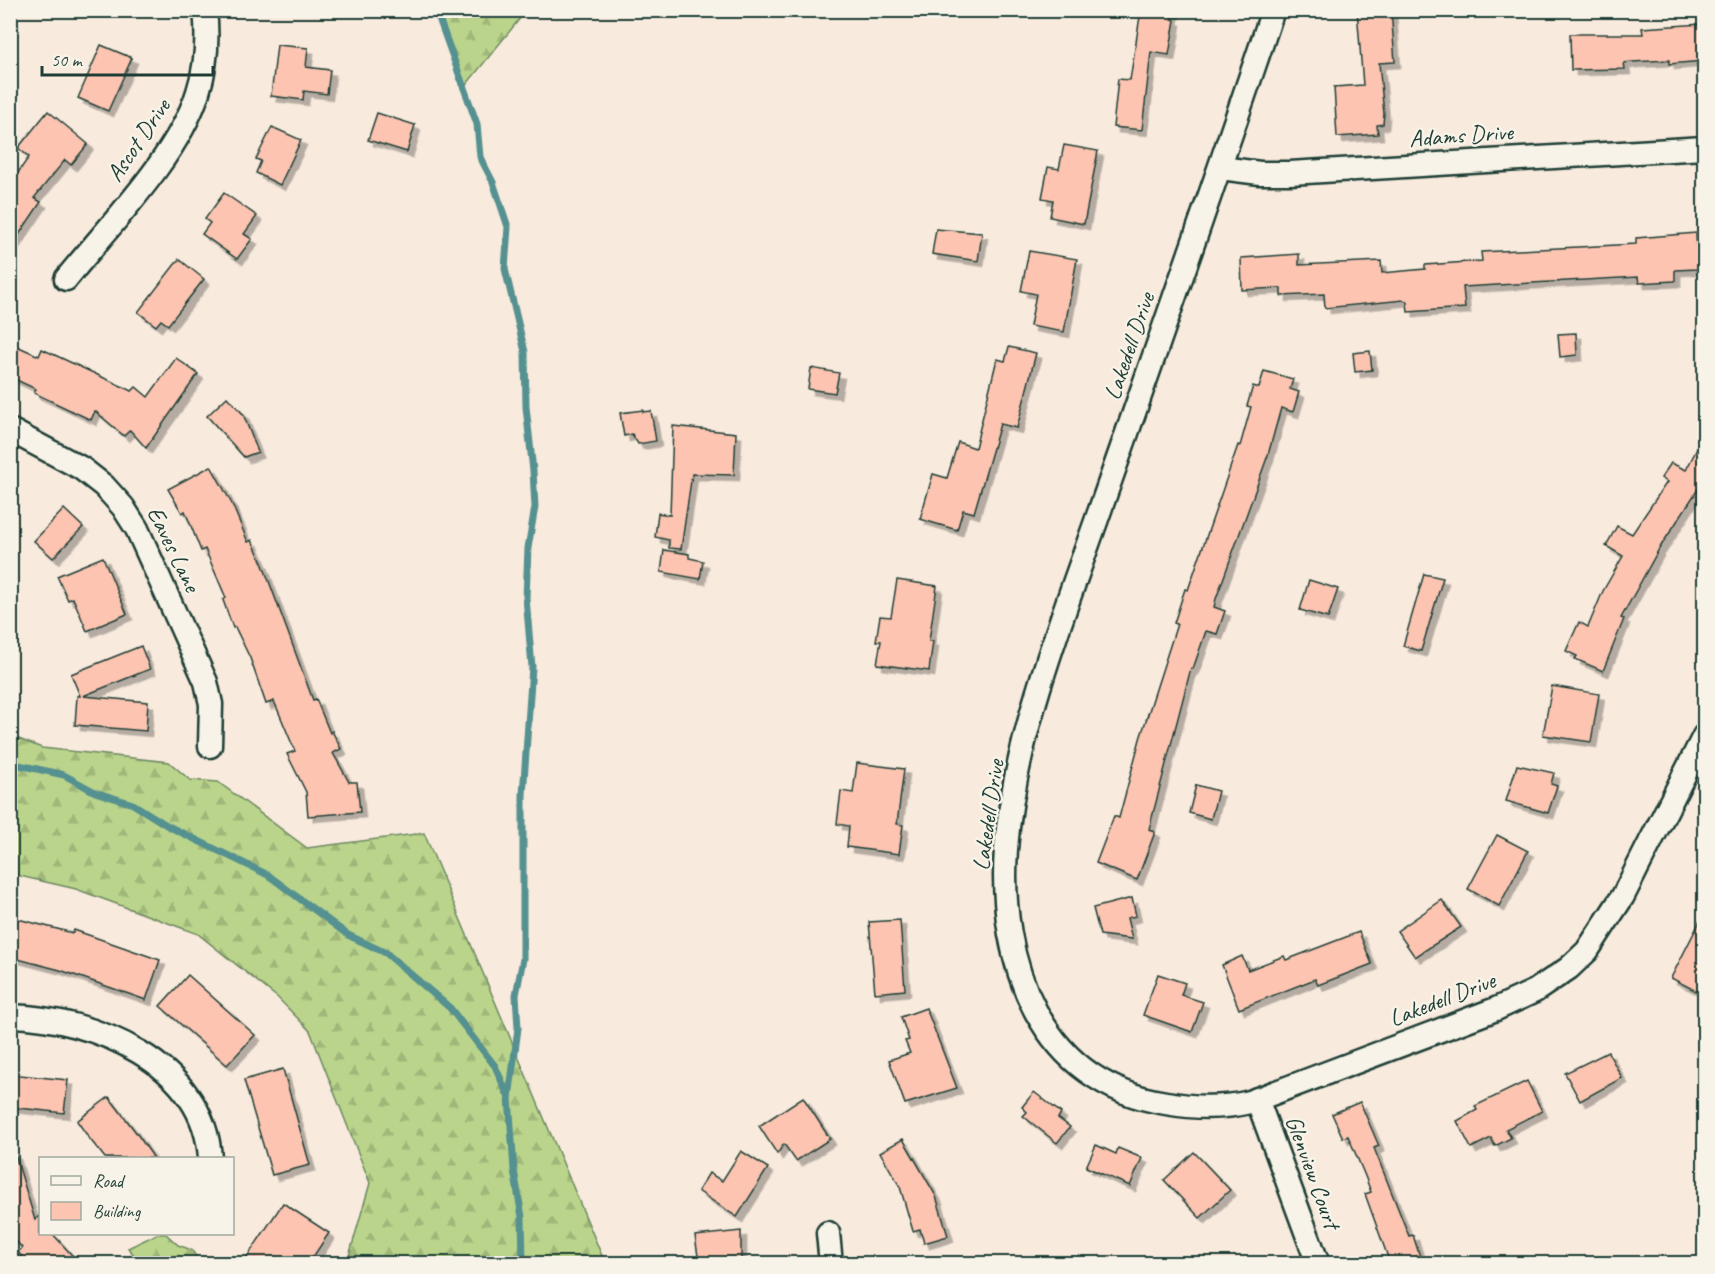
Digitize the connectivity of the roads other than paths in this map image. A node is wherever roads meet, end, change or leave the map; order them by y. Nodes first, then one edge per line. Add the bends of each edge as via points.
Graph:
1 (205, 10) edge
2 (1273, 10) edge
3 (1704, 148) edge
4 (1220, 168) junction
5 (66, 279) dead end
6 (10, 430) edge
7 (1704, 736) edge
8 (210, 746) dead end
9 (10, 1016) edge
10 (1257, 1099) junction
11 (210, 1157) edge
12 (828, 1233) dead end
13 (831, 1263) edge
14 (1318, 1263) edge

1 - 5 street, Ascot Drive via 204,70 185,124 131,200
2 - 4 street, Lakedell Drive
3 - 4 street, Adams Drive via 1290,173
4 - 10 street, Lakedell Drive via 1046,667 1014,789 1005,876 1015,959 1027,997 1048,1034 1085,1071 1149,1101 1196,1108 1228,1107
6 - 8 street, Eaves Lane via 81,468 116,500 137,529 206,682 212,716
7 - 10 street, Lakedell Drive via 1603,930 1569,968 1535,991 1496,1009
9 - 11 street via 81,1025 133,1048 156,1064 181,1088 201,1117 209,1138
10 - 14 street, Glenview Court
12 - 13 street

